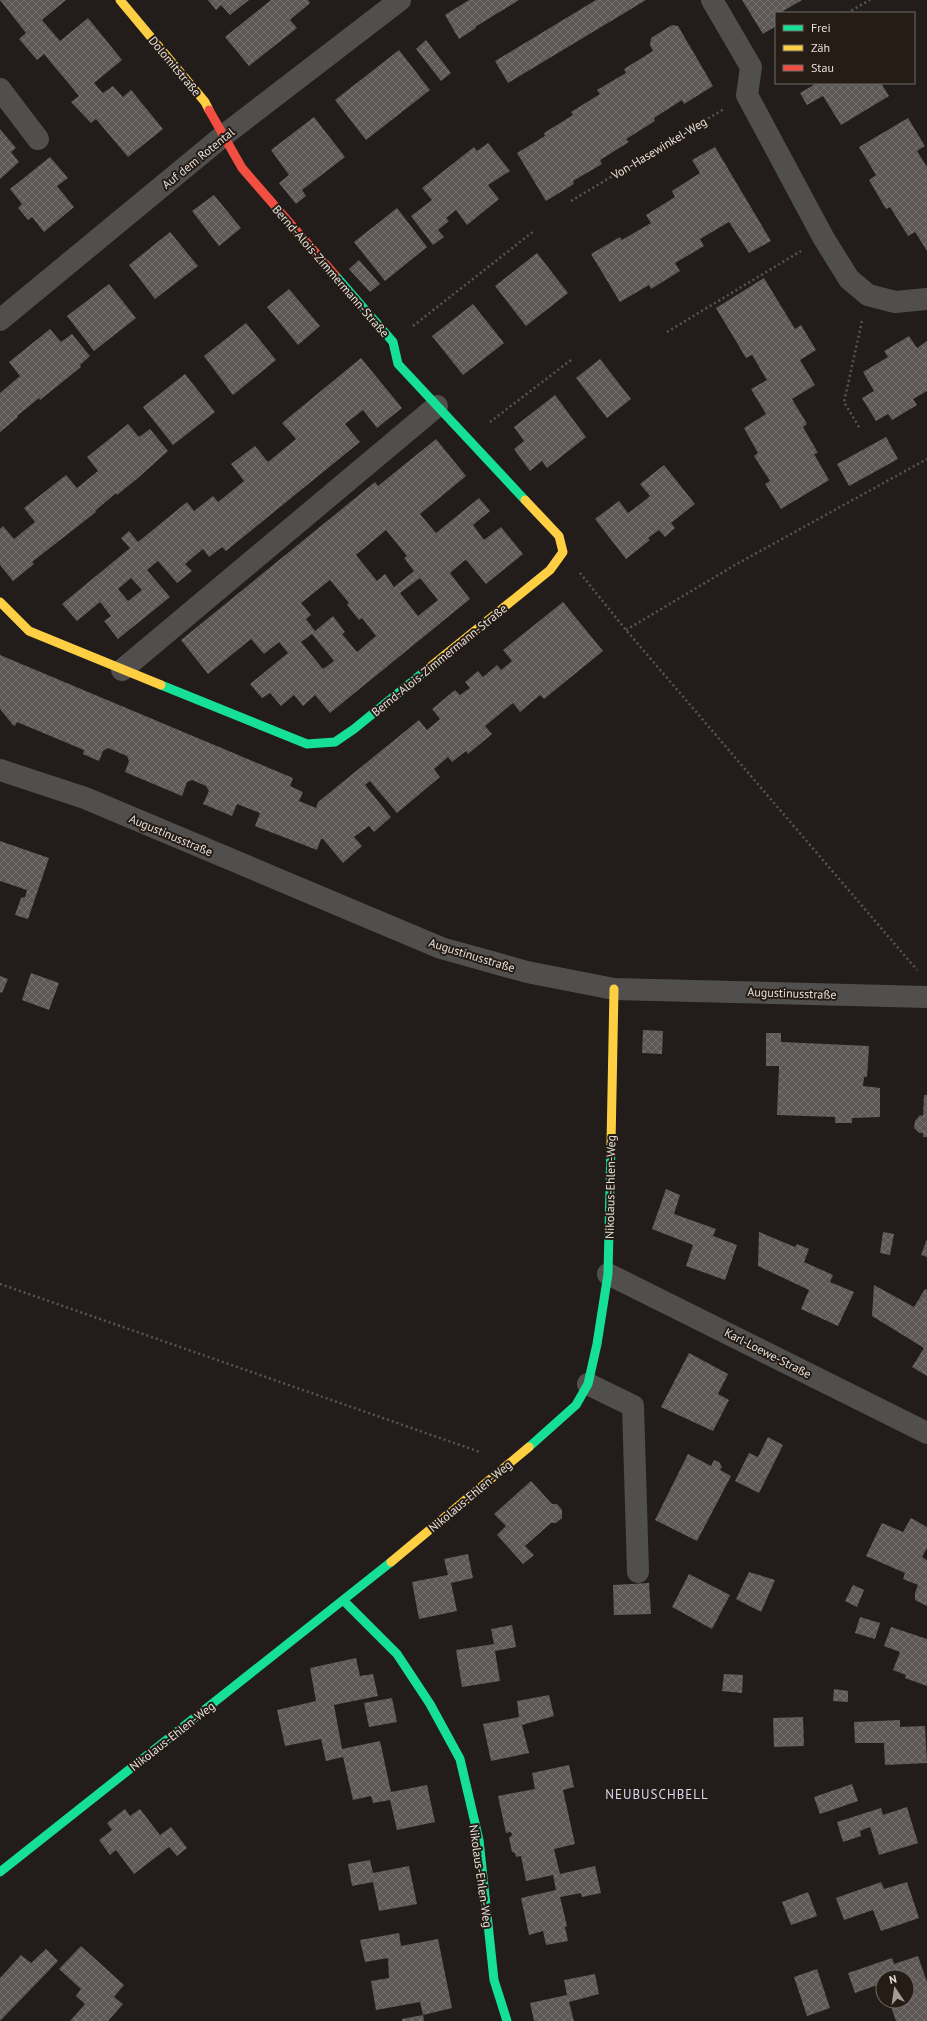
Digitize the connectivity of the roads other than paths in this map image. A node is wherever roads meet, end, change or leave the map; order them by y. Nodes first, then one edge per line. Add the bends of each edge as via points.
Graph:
1 (120, 0) edge
2 (400, 0) edge
3 (712, 0) edge
4 (0, 89) edge
5 (223, 136) junction
6 (38, 139) dead end
7 (927, 299) edge
8 (0, 320) edge
9 (437, 406) junction
10 (0, 602) edge
11 (122, 670) junction
12 (0, 770) edge
13 (614, 989) junction
14 (927, 997) edge
15 (608, 1274) junction
16 (588, 1384) junction
17 (927, 1433) edge
18 (638, 1572) dead end
19 (344, 1601) junction
20 (0, 1872) edge
21 (507, 2021) edge

1 - 5 street, Dolomitstraße via 205,102
2 - 5 street, Auf dem Rotental
3 - 7 street via 751,68 747,95 823,237 849,279 868,295 895,302
4 - 6 street
5 - 8 street, Auf dem Rotental
5 - 9 street, Bernd-Alois-Zimmermann-Straße via 242,168 393,342 398,364
9 - 11 street
9 - 11 street, Bernd-Alois-Zimmermann-Straße via 559,536 563,552 550,570 354,730 335,742 307,744
10 - 11 street, Bernd-Alois-Zimmermann-Straße via 29,631
12 - 13 street, Augustinusstraße via 85,798 441,948 527,972
13 - 14 street, Augustinusstraße
13 - 15 street, Nikolaus-Ehlen-Weg
15 - 16 street, Nikolaus-Ehlen-Weg
15 - 17 street, Karl-Loewe-Straße
16 - 18 street via 633,1406
16 - 19 street, Nikolaus-Ehlen-Weg via 576,1405 511,1463
19 - 20 street, Nikolaus-Ehlen-Weg
19 - 21 street, Nikolaus-Ehlen-Weg via 397,1654 430,1704 460,1759 479,1840 494,1980

